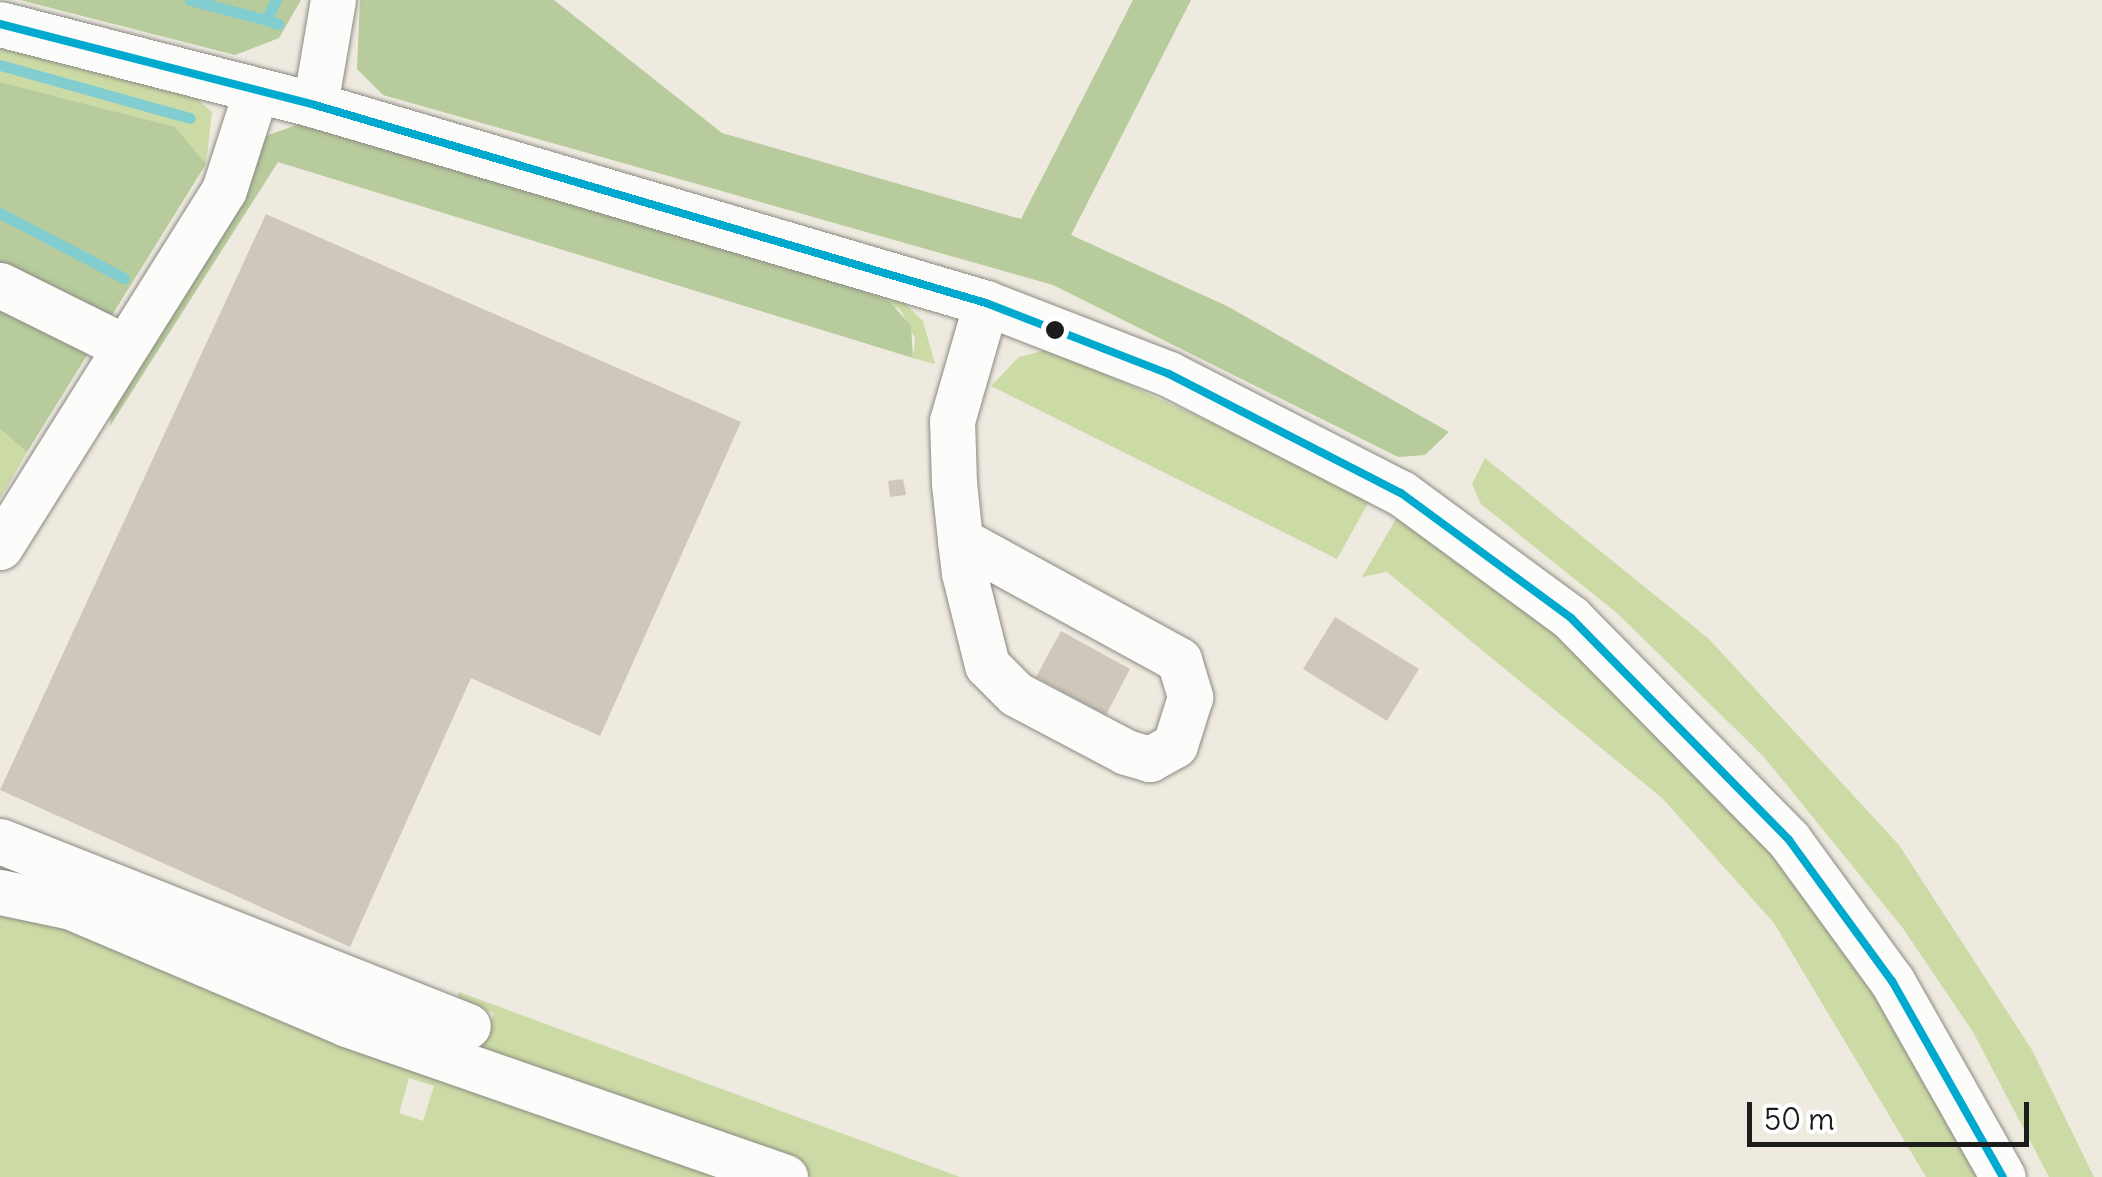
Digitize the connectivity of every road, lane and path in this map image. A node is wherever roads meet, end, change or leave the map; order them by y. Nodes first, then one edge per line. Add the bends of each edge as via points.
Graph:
1 (333, 0) edge
2 (0, 24) edge
3 (256, 91) junction
4 (315, 106) junction
5 (0, 286) edge
6 (986, 303) junction
7 (123, 346) junction
8 (960, 540) junction
9 (0, 548) edge
10 (0, 841) edge
11 (0, 892) edge
12 (468, 1026) dead end
13 (786, 1177) edge
14 (2003, 1177) edge

1 - 4 street
2 - 3 street
3 - 4 street
3 - 7 street via 232,174
4 - 6 street
5 - 7 street
6 - 8 street via 954,402
6 - 14 street via 1282,428 1486,549 1571,618 1713,756 1814,872 1902,998
7 - 9 street
8 - 8 street via 974,626 1002,684 1126,752 1150,759 1175,745 1190,697 1179,660
10 - 12 street
11 - 13 street via 71,907 346,1024

